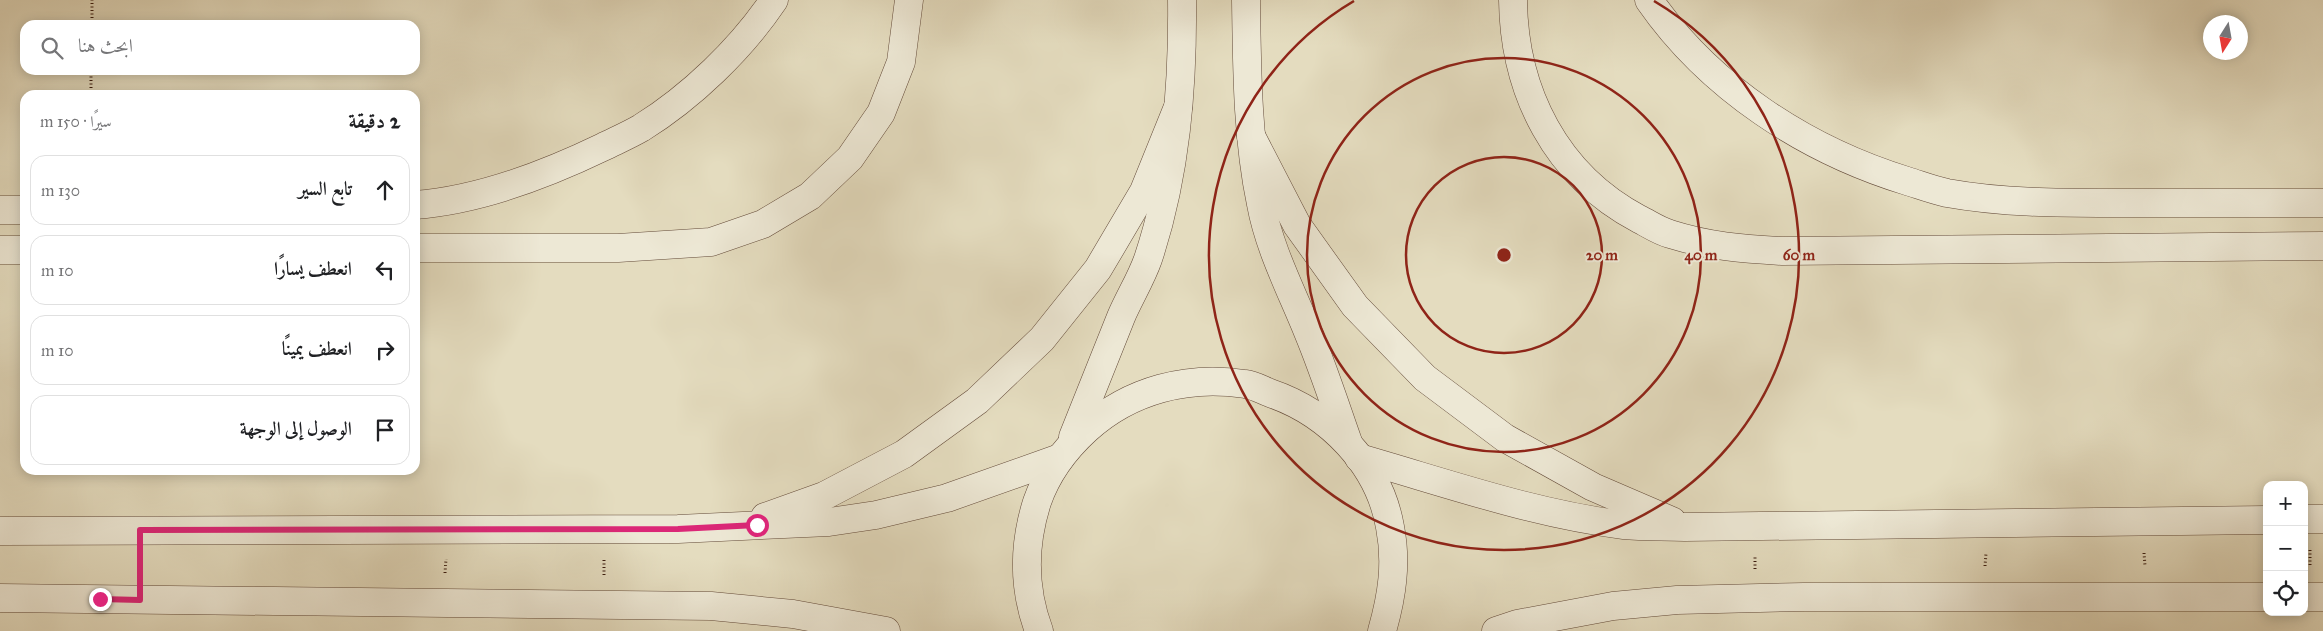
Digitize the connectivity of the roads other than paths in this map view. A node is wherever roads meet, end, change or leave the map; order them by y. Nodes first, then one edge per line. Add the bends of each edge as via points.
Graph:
1 (774, 0) edge
2 (909, 0) edge
3 (1182, 0) edge
4 (1246, 0) edge
5 (1513, 0) edge
6 (1650, 0) edge
7 (1178, 107) junction
8 (1251, 136) junction
9 (2323, 203) edge
10 (420, 204) edge
11 (0, 210) edge
12 (20, 210) edge
13 (2323, 246) edge
14 (420, 248) edge
15 (0, 250) edge
16 (20, 250) edge
17 (1065, 451) junction
18 (1354, 452) junction
19 (2263, 520) edge
20 (739, 526) junction
21 (1685, 527) junction
22 (0, 531) edge
23 (2263, 597) edge
24 (0, 598) edge
25 (711, 606) junction
26 (1613, 606) junction
27 (796, 631) edge
28 (886, 631) edge
29 (1039, 631) edge
30 (1382, 631) edge
31 (1496, 631) edge
32 (1570, 631) edge

1 - 10 street via 758,24 703,81 640,128 570,163 502,188
2 - 14 street via 901,62 881,113 850,158 810,196 763,224 712,242 618,248
3 - 7 street
4 - 8 street
5 - 13 street via 1522,73 1542,125 1575,171 1618,207 1668,234 1722,248 1782,251
6 - 9 street via 1701,62 1748,102 1800,136 1870,170 1945,193 2022,203
7 - 17 street via 1172,160 1147,260
7 - 20 street via 1144,191 1098,269 1042,340 977,401 904,454 824,496
8 - 18 street via 1261,205 1277,257
8 - 21 street via 1297,225 1350,299 1425,378 1505,438 1593,487
11 - 12 street
15 - 16 street
17 - 18 street via 1106,412 1150,390 1198,381 1246,384 1292,400 1332,427
17 - 20 street via 947,498 876,515 829,522
17 - 29 street via 1042,488 1029,527 1025,569 1031,610
18 - 21 street via 1497,498 1565,515 1626,525
18 - 30 street via 1379,492 1390,526 1394,562 1391,598
19 - 21 street
20 - 22 street
23 - 26 street via 1754,597
24 - 25 street
25 - 27 street
25 - 28 street via 793,614
26 - 31 street
26 - 32 street

